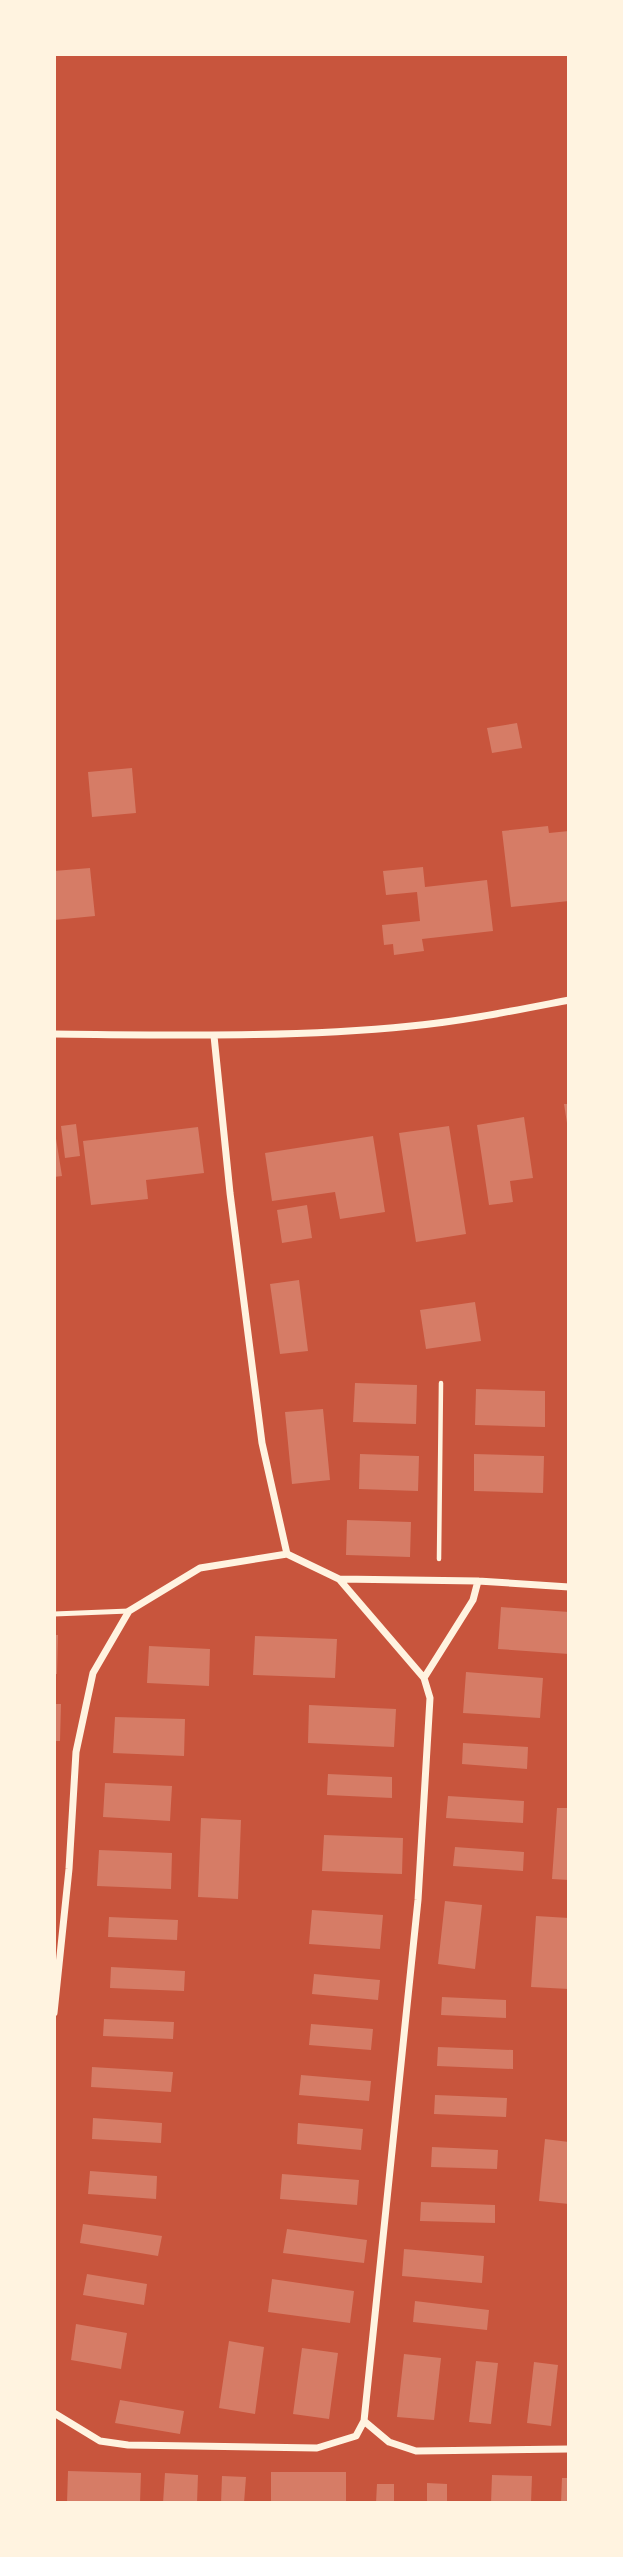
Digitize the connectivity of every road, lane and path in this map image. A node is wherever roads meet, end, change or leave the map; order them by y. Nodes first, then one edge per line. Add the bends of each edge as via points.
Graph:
1 (569, 1000) edge
2 (54, 1034) edge
3 (214, 1036) junction
4 (441, 1383) dead end
5 (287, 1554) junction
6 (339, 1579) junction
7 (439, 1581) junction
8 (478, 1581) junction
9 (569, 1587) edge
10 (129, 1611) junction
11 (54, 1614) edge
12 (424, 1678) junction
13 (54, 2013) edge
14 (54, 2413) edge
15 (364, 2421) junction
16 (569, 2449) edge

1 - 3 street via 412,1026
2 - 3 street
3 - 5 street via 262,1443
4 - 7 path
5 - 6 street
5 - 10 street via 200,1568
6 - 7 street
6 - 12 street
7 - 8 street
8 - 9 street
8 - 12 street via 473,1600
10 - 11 lane
10 - 13 street via 93,1673 76,1752
12 - 15 street via 430,1698 418,1900
14 - 15 street via 100,2441 128,2445 317,2448 356,2436
15 - 16 street via 389,2442 416,2451

